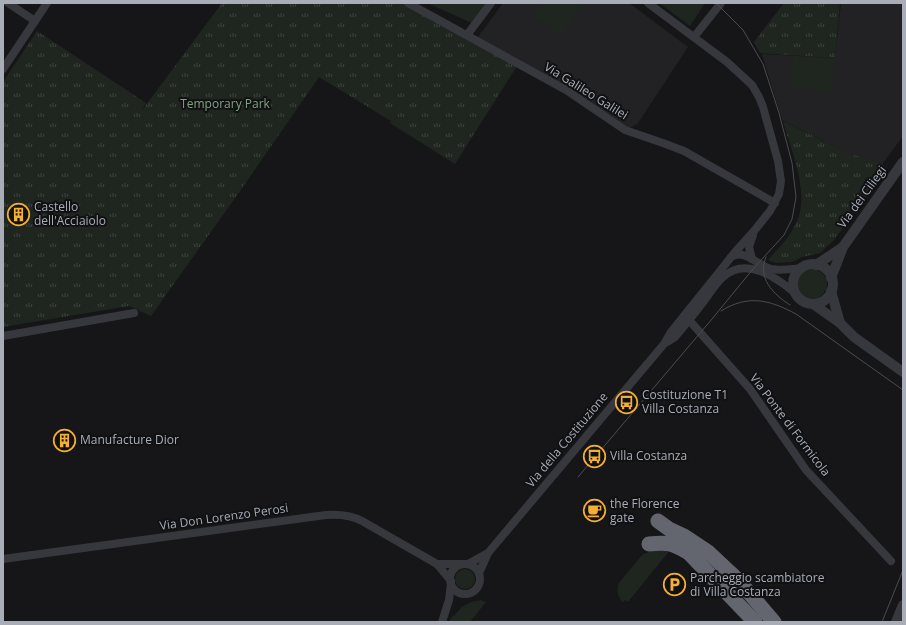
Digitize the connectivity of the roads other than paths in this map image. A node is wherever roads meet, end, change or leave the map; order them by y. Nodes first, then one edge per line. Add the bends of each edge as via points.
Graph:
1 (8, 3) edge
2 (47, 3) edge
3 (408, 3) edge
4 (491, 3) edge
5 (648, 3) edge
6 (721, 3) edge
7 (35, 21) junction
8 (467, 35) junction
9 (694, 37) junction
10 (3, 69) edge
11 (903, 162) edge
12 (775, 203) junction
13 (754, 231) junction
14 (843, 246) junction
15 (730, 259) junction
16 (752, 259) junction
17 (816, 265) junction
18 (802, 268) junction
19 (831, 278) junction
20 (832, 291) junction
21 (795, 292) junction
22 (813, 304) junction
23 (134, 313) dead end
24 (689, 320) junction
25 (840, 323) junction
26 (3, 336) edge
27 (664, 344) junction
28 (903, 372) edge
29 (658, 521) dead end
30 (649, 544) dead end
31 (488, 553) junction
32 (3, 559) edge
33 (892, 561) dead end
34 (437, 564) junction
35 (465, 564) junction
36 (479, 573) junction
37 (739, 581) junction
38 (451, 582) junction
39 (903, 605) edge
40 (442, 622) edge
41 (755, 622) edge
42 (769, 622) edge
43 (774, 622) edge
44 (896, 622) edge

1 - 7 street
2 - 7 street
3 - 8 street, Via Galileo Galilei
4 - 8 street
5 - 9 street, Via della Costituzione
6 - 9 street
7 - 10 street
8 - 12 street, Via Galileo Galilei via 566,90 625,130 684,152
9 - 12 street, Via della Costituzione via 745,77 759,97 781,177 781,188
11 - 14 street, Via dei Ciliegi
12 - 13 street, Via della Costituzione
13 - 15 street, Via della Costituzione
13 - 16 street via 749,245
14 - 17 street, Via dei Ciliegi
14 - 19 street, Via dei Ciliegi
15 - 16 street, Via dei Ciliegi via 738,254
15 - 27 street, Via della Costituzione
16 - 18 street, Via dei Ciliegi via 762,266 773,269
17 - 18 street, Via dei Ciliegi
17 - 19 street via 825,269
18 - 21 street via 794,279
19 - 20 street, Via dei Ciliegi
20 - 22 street via 824,301
20 - 25 street, Via dei Ciliegi
21 - 22 street via 803,302
21 - 24 street, Via della Costituzione via 775,277 763,272 753,269 734,270 721,279
22 - 25 street
23 - 26 street
24 - 27 street, Via della Costituzione
24 - 33 street, Via Ponte di Formicola via 750,390 806,470
25 - 28 street via 854,338
27 - 31 street, Via della Costituzione
29 - 37 highway via 708,552
30 - 41 highway via 665,542 689,553
31 - 35 street, Via della Costituzione
31 - 36 street, Via della Costituzione
32 - 34 street, Via Don Lorenzo Perosi via 334,514 358,519
34 - 35 street, Via Don Lorenzo Perosi
34 - 38 street, Via Don Lorenzo Perosi
35 - 36 street via 475,568
35 - 38 street via 454,570
36 - 38 street via 479,586 469,593 457,591
37 - 42 highway
37 - 43 highway
38 - 40 street
39 - 44 street

